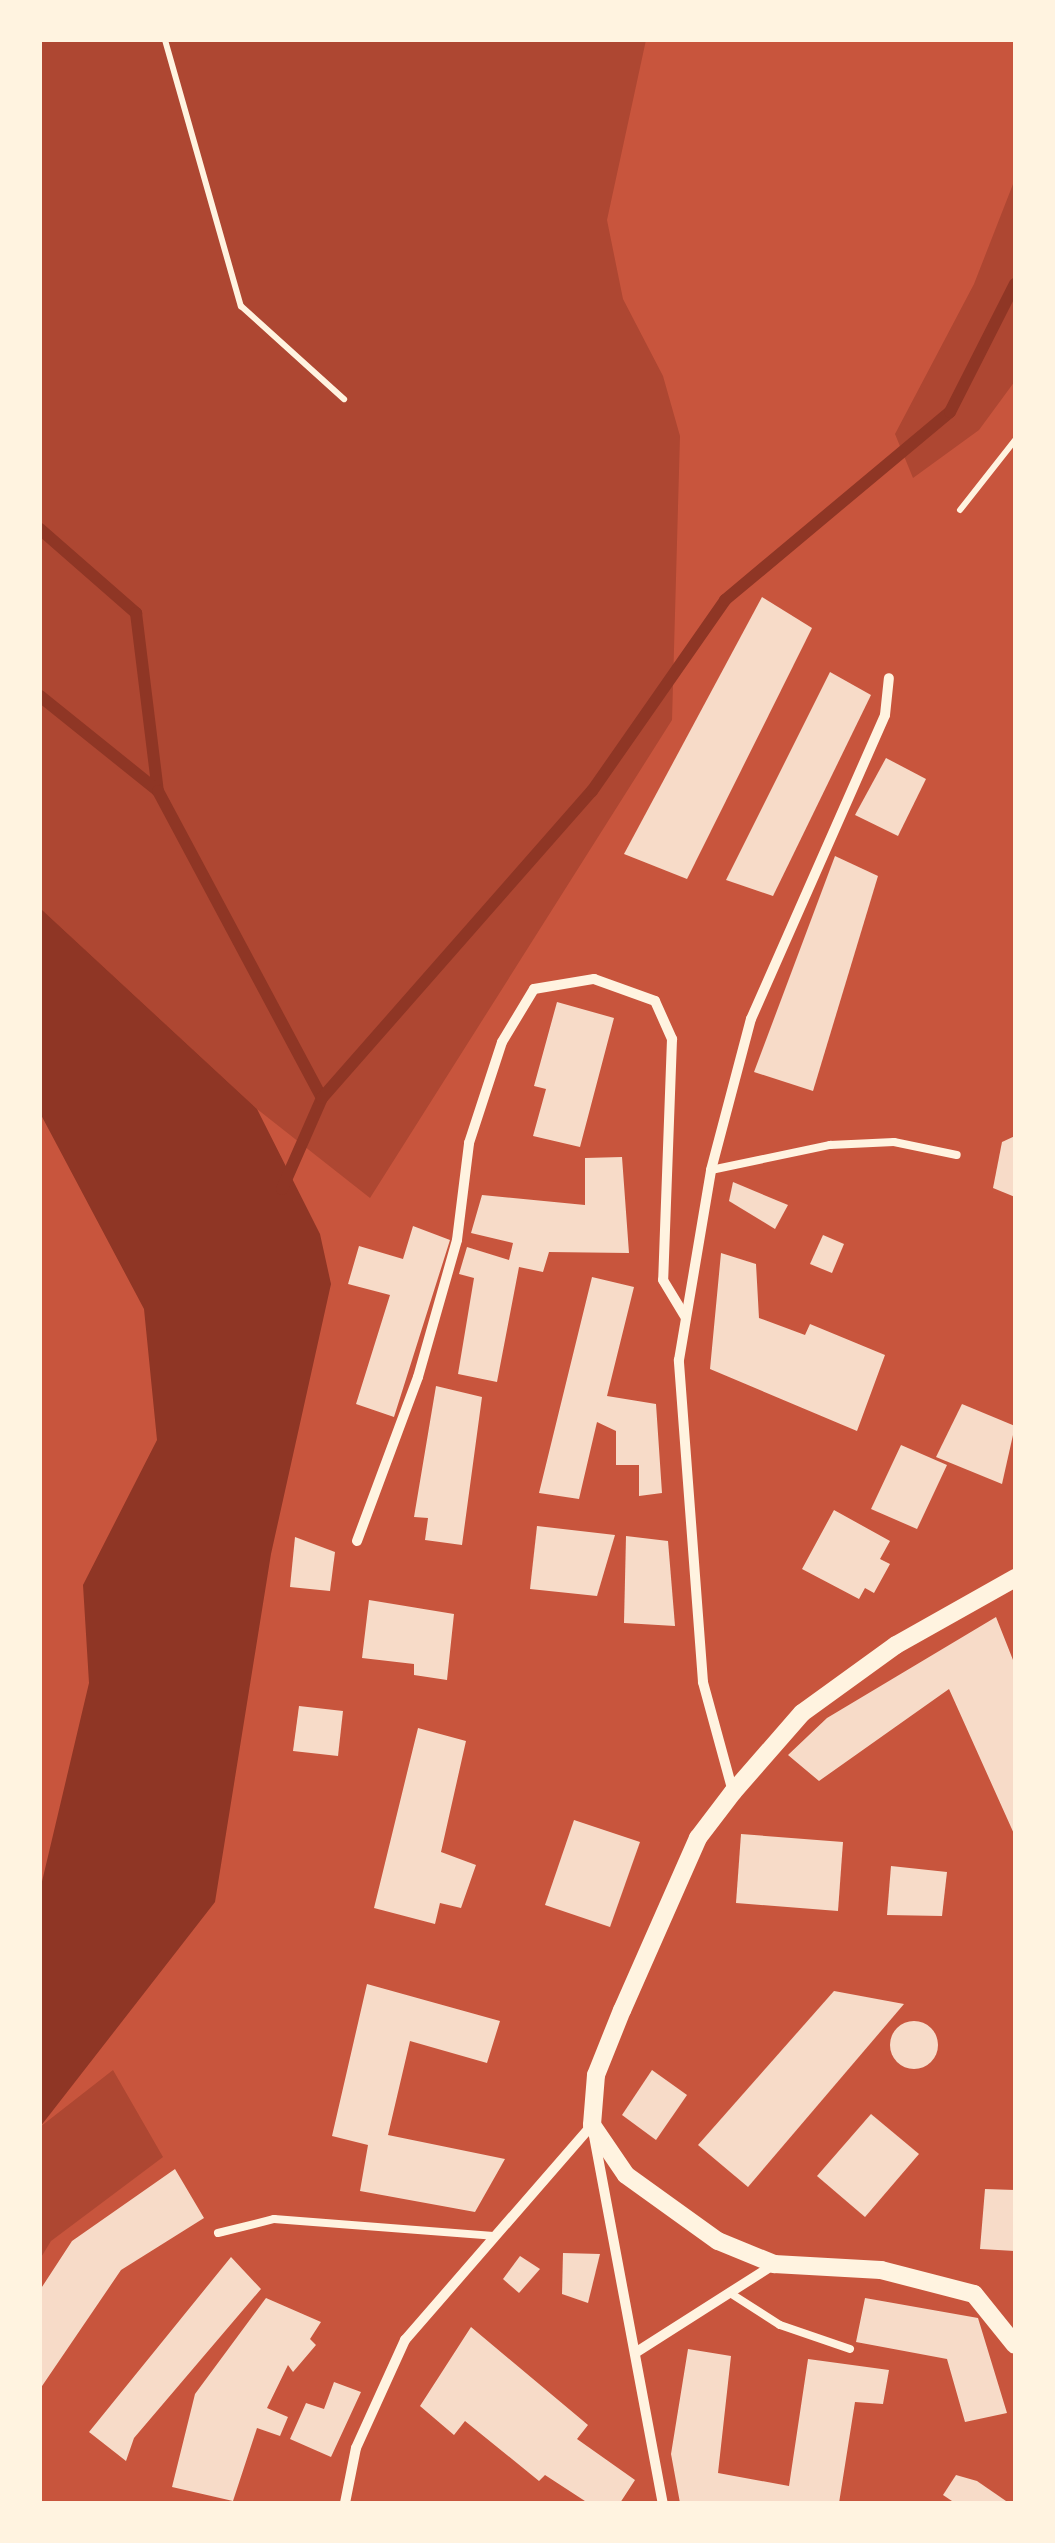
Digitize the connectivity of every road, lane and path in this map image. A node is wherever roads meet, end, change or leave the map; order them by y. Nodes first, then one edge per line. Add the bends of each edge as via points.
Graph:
1 (165, 40) edge
2 (344, 400) dead end
3 (1015, 440) edge
4 (960, 510) dead end
5 (889, 678) dead end
6 (957, 1155) dead end
7 (711, 1170) junction
8 (686, 1319) junction
9 (357, 1541) dead end
10 (1015, 1578) edge
11 (733, 1792) junction
12 (592, 2125) junction
13 (218, 2233) dead end
14 (493, 2236) junction
15 (774, 2264) junction
16 (730, 2292) junction
17 (1015, 2345) edge
18 (850, 2349) dead end
19 (634, 2353) junction
20 (345, 2503) edge
21 (664, 2503) edge

1 - 2 path via 241,306
3 - 4 path
5 - 7 street via 885,715 751,1019
6 - 7 lane via 862,1143
7 - 8 street
8 - 9 street via 663,1280 672,1040 655,1001 594,980 534,989 496,1058 469,1143 443,1291
8 - 11 street via 679,1360 704,1682
10 - 11 street via 896,1645 802,1713
11 - 12 street via 698,1838 622,2010 596,2075
12 - 14 street
12 - 15 street via 626,2175 667,2208
12 - 19 street
13 - 14 lane via 274,2220
14 - 20 street via 405,2340 356,2448
15 - 16 street
15 - 17 street via 881,2270 974,2294
16 - 18 lane via 780,2325
16 - 19 street
19 - 21 street

